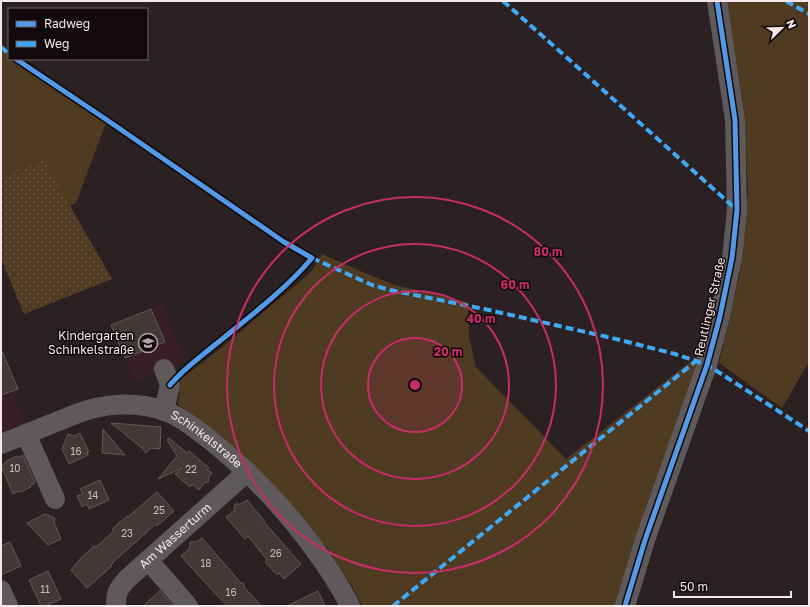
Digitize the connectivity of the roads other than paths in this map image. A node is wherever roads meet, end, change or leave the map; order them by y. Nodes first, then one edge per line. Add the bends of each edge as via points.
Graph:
1 (717, 1) edge
2 (164, 369) dead end
3 (164, 411) junction
4 (26, 434) junction
5 (1, 444) edge
6 (247, 472) junction
7 (55, 499) dead end
8 (148, 560) junction
9 (1, 590) edge
10 (8, 606) edge
11 (116, 606) edge
12 (188, 606) edge
13 (350, 606) edge
14 (625, 606) edge

1 - 14 street, Reutlinger Straße via 735,120 737,210 732,258 707,365 645,540
2 - 3 street via 170,385
3 - 4 street, Schinkelstraße via 133,404 116,404 83,411
3 - 6 street, Schinkelstraße via 202,434
4 - 5 street, Schinkelstraße
4 - 7 street
6 - 8 street, Am Wasserturm
6 - 13 street, Schinkelstraße via 303,534 334,576
8 - 11 street, Am Wasserturm via 120,586 116,595
8 - 12 street
9 - 10 street

